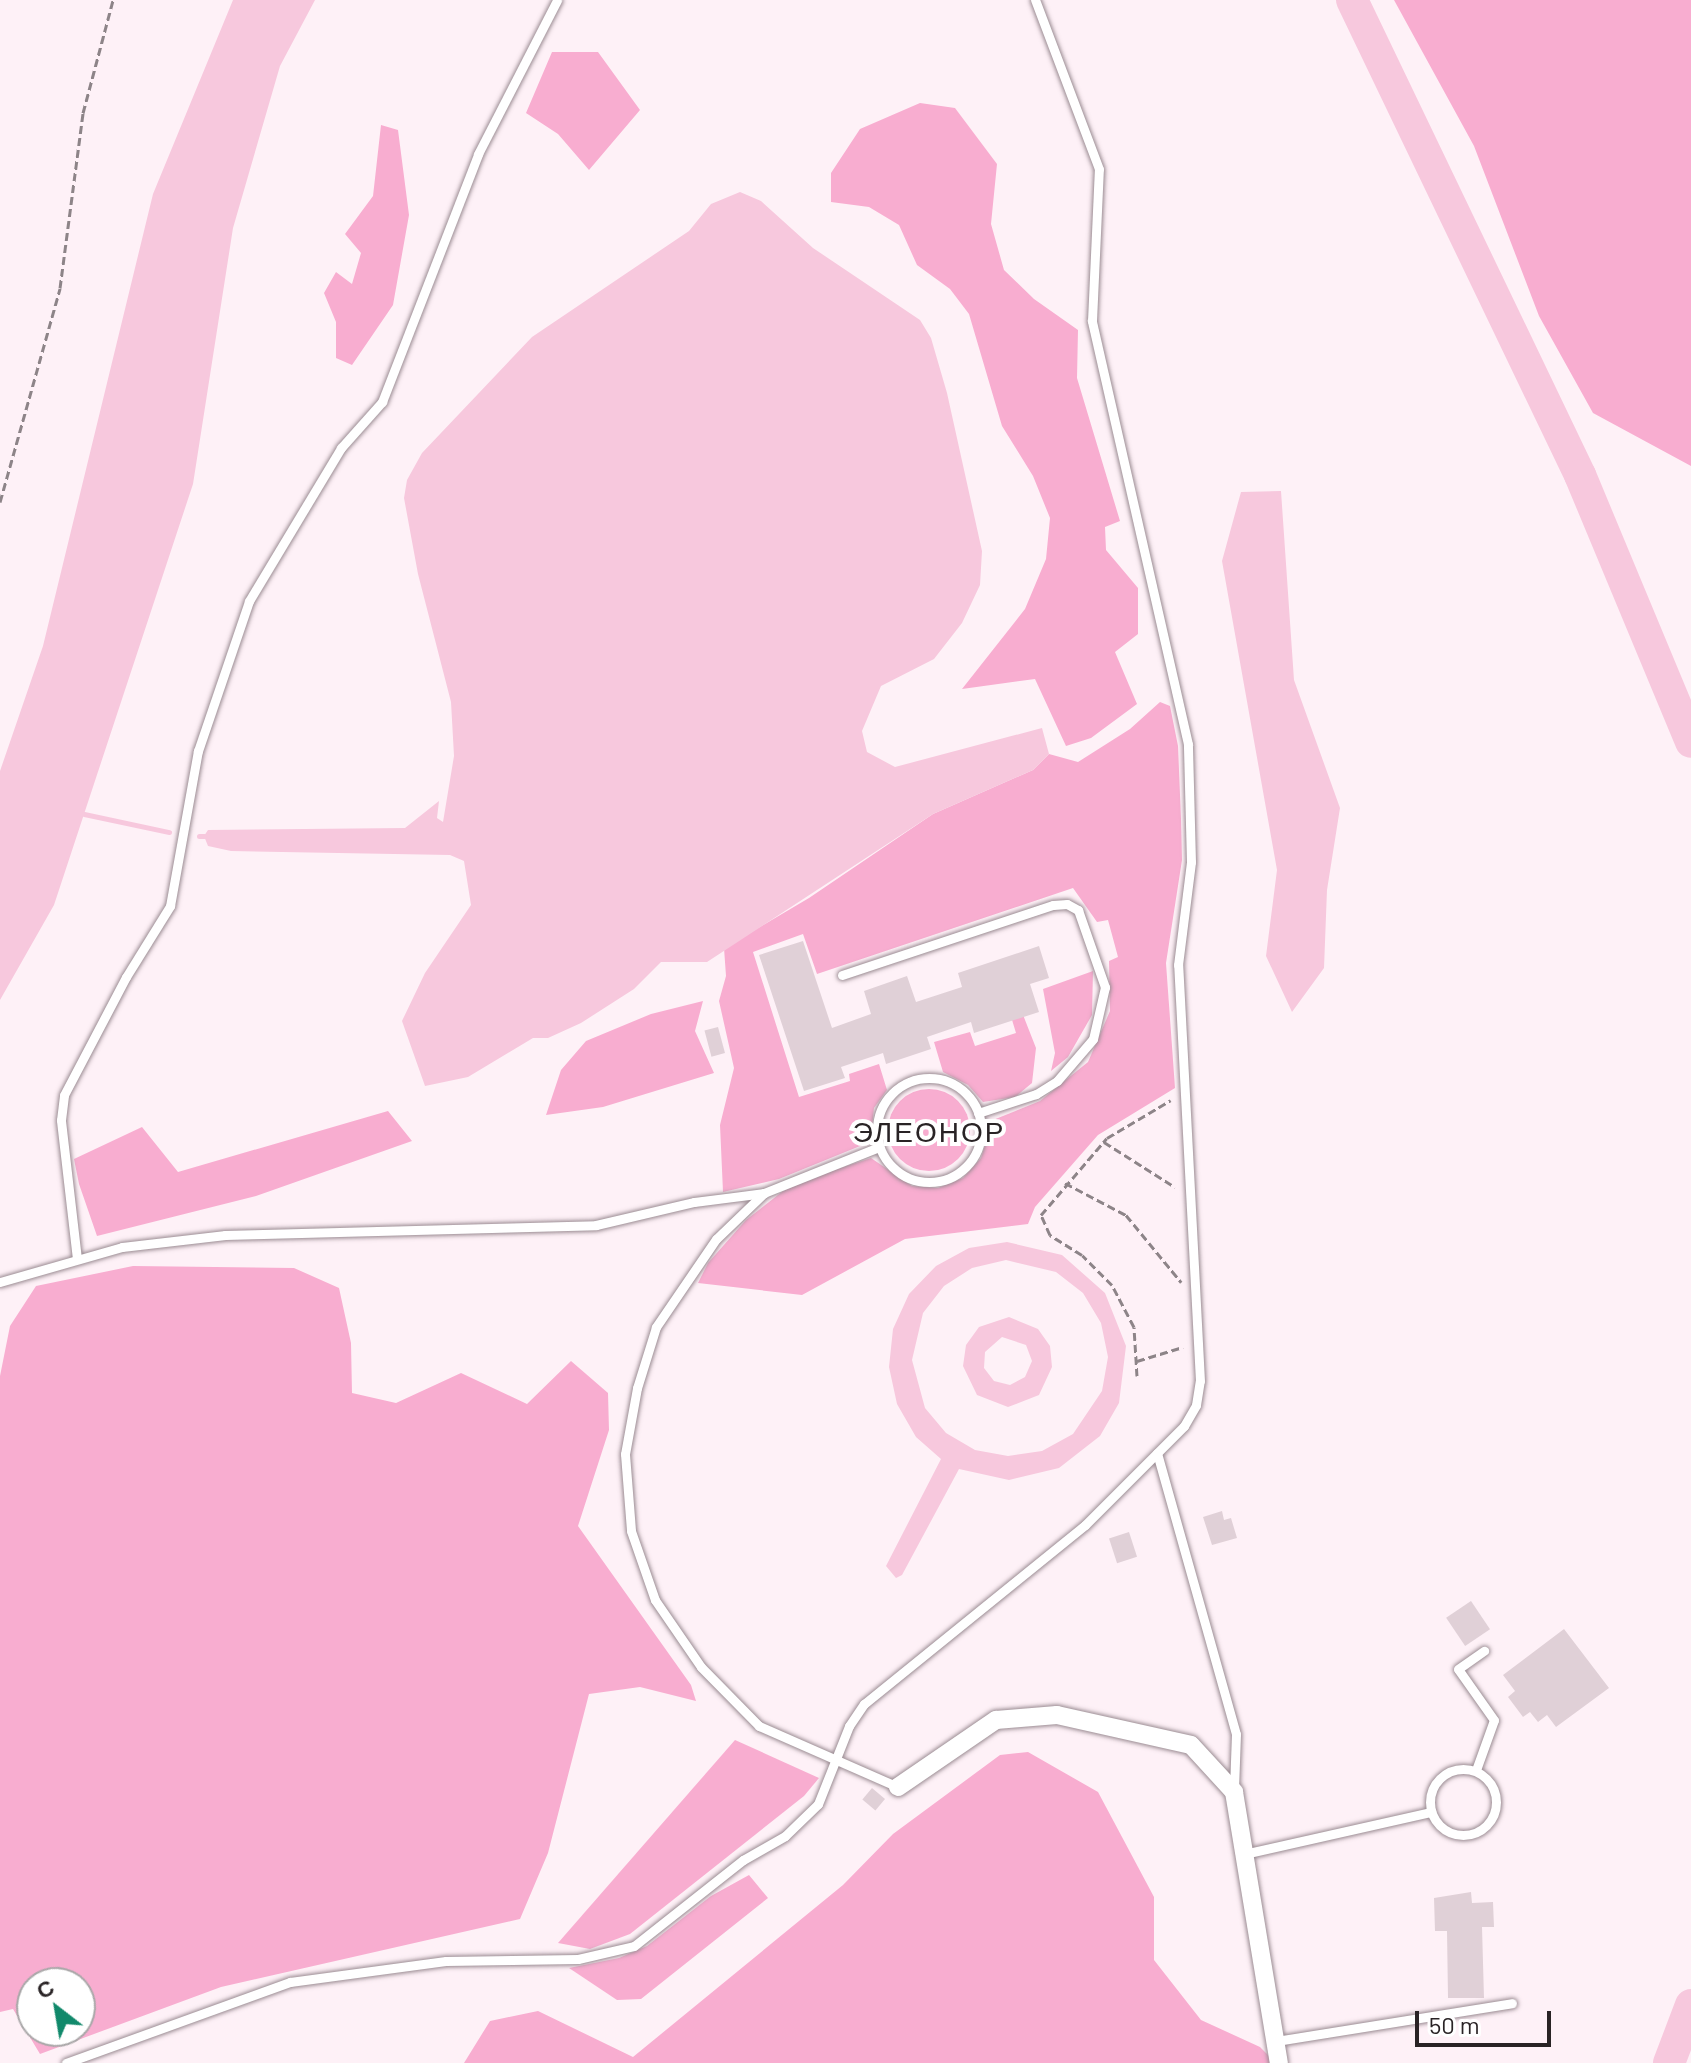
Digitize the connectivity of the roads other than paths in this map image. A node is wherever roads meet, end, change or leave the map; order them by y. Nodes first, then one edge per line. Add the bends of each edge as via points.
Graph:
1 (557, 0) edge
2 (1035, 0) edge
3 (842, 975) dead end
4 (978, 1113) junction
5 (879, 1147) junction
6 (764, 1193) junction
7 (77, 1259) junction
8 (0, 1282) edge
9 (1157, 1453) junction
10 (1484, 1651) dead end
11 (837, 1763) junction
12 (1476, 1770) junction
13 (898, 1787) joint
14 (1234, 1792) junction
15 (1431, 1812) junction
16 (1244, 1854) junction
17 (1512, 2003) dead end
18 (1276, 2041) junction
19 (66, 2063) edge
20 (1279, 2063) edge

1 - 7 lane via 478,154 382,402 341,448 249,601 198,751 170,906 64,1095 61,1120
2 - 9 lane via 1099,169 1092,321 1188,744 1191,862 1178,965 1198,1343 1196,1405
3 - 4 lane via 1053,905 1078,910 1105,987 1093,1039 1057,1081 1036,1094
4 - 5 lane via 978,1148 954,1176 928,1181 902,1175
4 - 5 lane via 965,1092 944,1079 912,1080 886,1099 878,1114
5 - 6 lane
6 - 7 lane via 694,1202 596,1225 305,1230 122,1247
6 - 11 lane via 716,1239 656,1327 625,1454 631,1531 655,1600 701,1667 759,1726
7 - 8 lane
9 - 11 lane via 1085,1525 864,1704 849,1726
9 - 14 lane via 1236,1734
10 - 12 lane via 1458,1669 1494,1720
11 - 13 lane
11 - 19 lane via 818,1804 785,1836 743,1860 634,1946 578,1959 446,1961 290,1982
12 - 15 lane via 1457,1770 1438,1781
12 - 15 lane via 1496,1799 1484,1828 1453,1834
13 - 14 street via 996,1720 1057,1715 1191,1745
14 - 16 street
15 - 16 lane
16 - 18 street
17 - 18 lane
18 - 20 street

